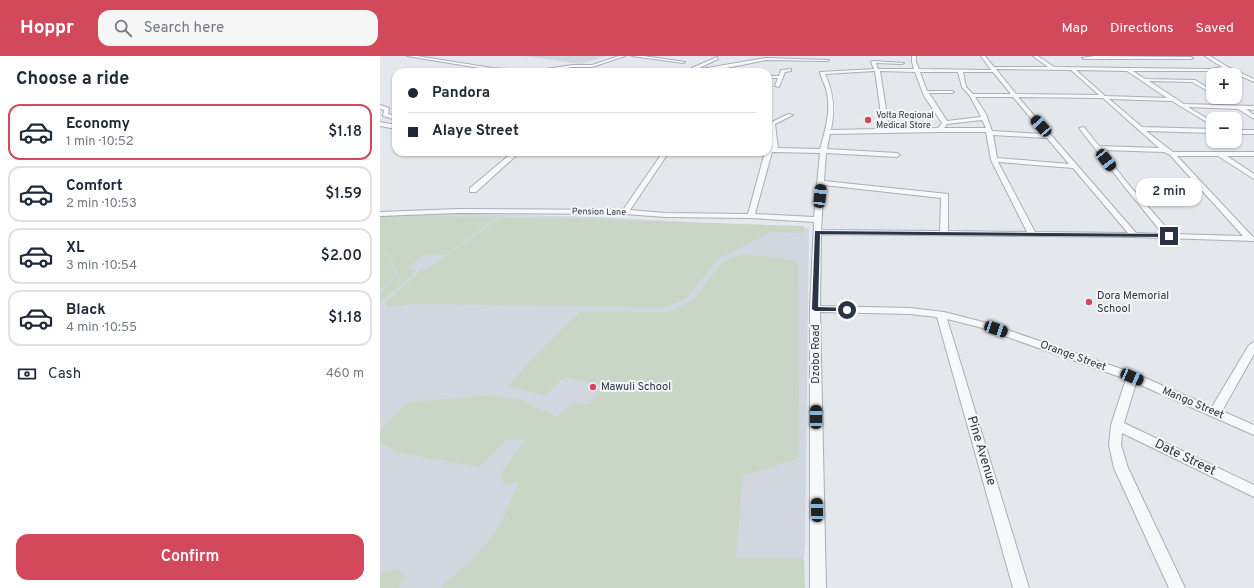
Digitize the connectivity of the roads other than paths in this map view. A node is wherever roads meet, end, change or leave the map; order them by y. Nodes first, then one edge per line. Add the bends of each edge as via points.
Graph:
1 (409, 56) edge
2 (623, 56) edge
3 (634, 56) edge
4 (914, 56) edge
5 (983, 56) edge
6 (1035, 56) edge
7 (1117, 56) edge
8 (1207, 56) edge
9 (786, 57) edge
10 (1082, 57) edge
11 (717, 58) dead end
12 (1192, 58) dead end
13 (683, 62) dead end
14 (902, 63) dead end
15 (825, 64) edge
16 (485, 68) edge
17 (560, 68) edge
18 (696, 68) edge
19 (720, 68) edge
20 (1052, 68) junction
21 (1226, 68) edge
22 (1072, 69) junction
23 (1097, 69) junction
24 (1128, 69) junction
25 (789, 70) dead end
26 (877, 70) junction
27 (993, 70) junction
28 (1206, 70) edge
29 (918, 71) junction
30 (960, 71) junction
31 (1242, 75) edge
32 (772, 77) edge
33 (781, 77) junction
34 (1146, 80) junction
35 (1254, 81) edge
36 (777, 86) dead end
37 (1206, 89) edge
38 (925, 92) junction
39 (952, 92) dead end
40 (972, 95) junction
41 (1014, 96) junction
42 (1105, 97) junction
43 (1173, 100) junction
44 (1182, 104) junction
45 (380, 107) edge
46 (1240, 108) junction
47 (1254, 108) edge
48 (790, 115) dead end
49 (1254, 116) edge
50 (392, 117) edge
51 (984, 118) junction
52 (1206, 119) edge
53 (945, 123) junction
54 (380, 124) edge
55 (392, 126) edge
56 (1082, 128) dead end
57 (1142, 129) junction
58 (886, 130) junction
59 (940, 130) junction
60 (990, 131) junction
61 (1206, 131) edge
62 (828, 132) junction
63 (1242, 132) edge
64 (1254, 132) edge
65 (772, 136) edge
66 (775, 136) junction
67 (1050, 136) junction
68 (772, 145) edge
69 (772, 148) edge
70 (1097, 148) junction
71 (1165, 150) junction
72 (823, 151) junction
73 (1172, 154) junction
74 (1254, 154) edge
75 (897, 155) dead end
76 (1221, 155) junction
77 (512, 156) edge
78 (663, 156) edge
79 (769, 156) edge
80 (994, 160) junction
81 (1076, 166) junction
82 (1254, 177) edge
83 (821, 183) junction
84 (473, 190) dead end
85 (625, 212) junction
86 (380, 214) edge
87 (751, 216) junction
88 (818, 220) junction
89 (817, 232) junction
90 (944, 233) junction
91 (1032, 234) junction
92 (1134, 235) junction
93 (1169, 236) junction
94 (1252, 238) edge
95 (815, 309) junction
96 (940, 314) junction
97 (1254, 345) edge
98 (1132, 377) junction
99 (1215, 413) junction
100 (1117, 425) junction
101 (1254, 430) edge
102 (1254, 491) edge
103 (818, 588) edge
104 (1021, 588) edge
105 (1177, 588) edge

1 - 16 street
2 - 17 street via 592,66
3 - 13 street
4 - 29 street
5 - 27 street
6 - 20 street
7 - 10 street
7 - 12 street
8 - 21 street
9 - 15 street
9 - 19 street
10 - 23 street
11 - 18 street
14 - 26 street via 873,62
15 - 26 street
15 - 62 street, Dzobo Road via 832,99
20 - 22 street
20 - 27 street
22 - 23 street
22 - 42 street
23 - 24 street
24 - 28 street
24 - 34 street
25 - 33 street via 784,71
26 - 29 street
26 - 58 street
27 - 30 street
27 - 41 street
29 - 30 street
29 - 38 street
30 - 40 street via 964,87
31 - 35 street
32 - 33 street
33 - 36 street
34 - 37 street via 1193,81
34 - 43 street
38 - 39 street
38 - 53 street via 932,107
40 - 41 street
40 - 51 street
41 - 42 street
41 - 67 street
42 - 43 street
42 - 57 street
43 - 44 street
44 - 46 street
44 - 52 street
45 - 50 street via 388,109 385,115
46 - 47 street
46 - 49 street
48 - 66 street via 772,124
51 - 53 street
51 - 60 street
53 - 59 street
54 - 55 street
56 - 70 street
57 - 61 street
57 - 71 street
58 - 59 street
58 - 62 street
59 - 60 street
60 - 67 street
60 - 80 street
62 - 72 street, Dzobo Road
63 - 64 street
65 - 66 street
66 - 68 street
67 - 81 street
69 - 72 street
70 - 71 street
70 - 93 street
71 - 73 street
72 - 75 street
72 - 83 street, Dzobo Road
73 - 76 street
73 - 94 street
74 - 76 street
76 - 82 street
77 - 84 street
78 - 85 street
79 - 87 street
80 - 81 street
80 - 91 street
81 - 92 street
83 - 88 street, Dzobo Road
83 - 90 street via 945,196
85 - 86 street, Pension Lane via 458,211
85 - 87 street, Pension Lane
87 - 88 street, Pension Lane
88 - 89 street, Dzobo Road
89 - 90 street
89 - 95 street, Dzobo Road
90 - 91 street
91 - 92 street
92 - 93 street
93 - 94 street
95 - 96 street, Orange Street
95 - 103 street, Dzobo Road
96 - 98 street, Orange Street via 984,325
96 - 104 street, Pine Avenue
97 - 99 street
98 - 99 street, Mango Street
98 - 100 street
99 - 101 street, Mango Street
100 - 102 street, Date Street
100 - 105 street via 1115,445 1121,468

